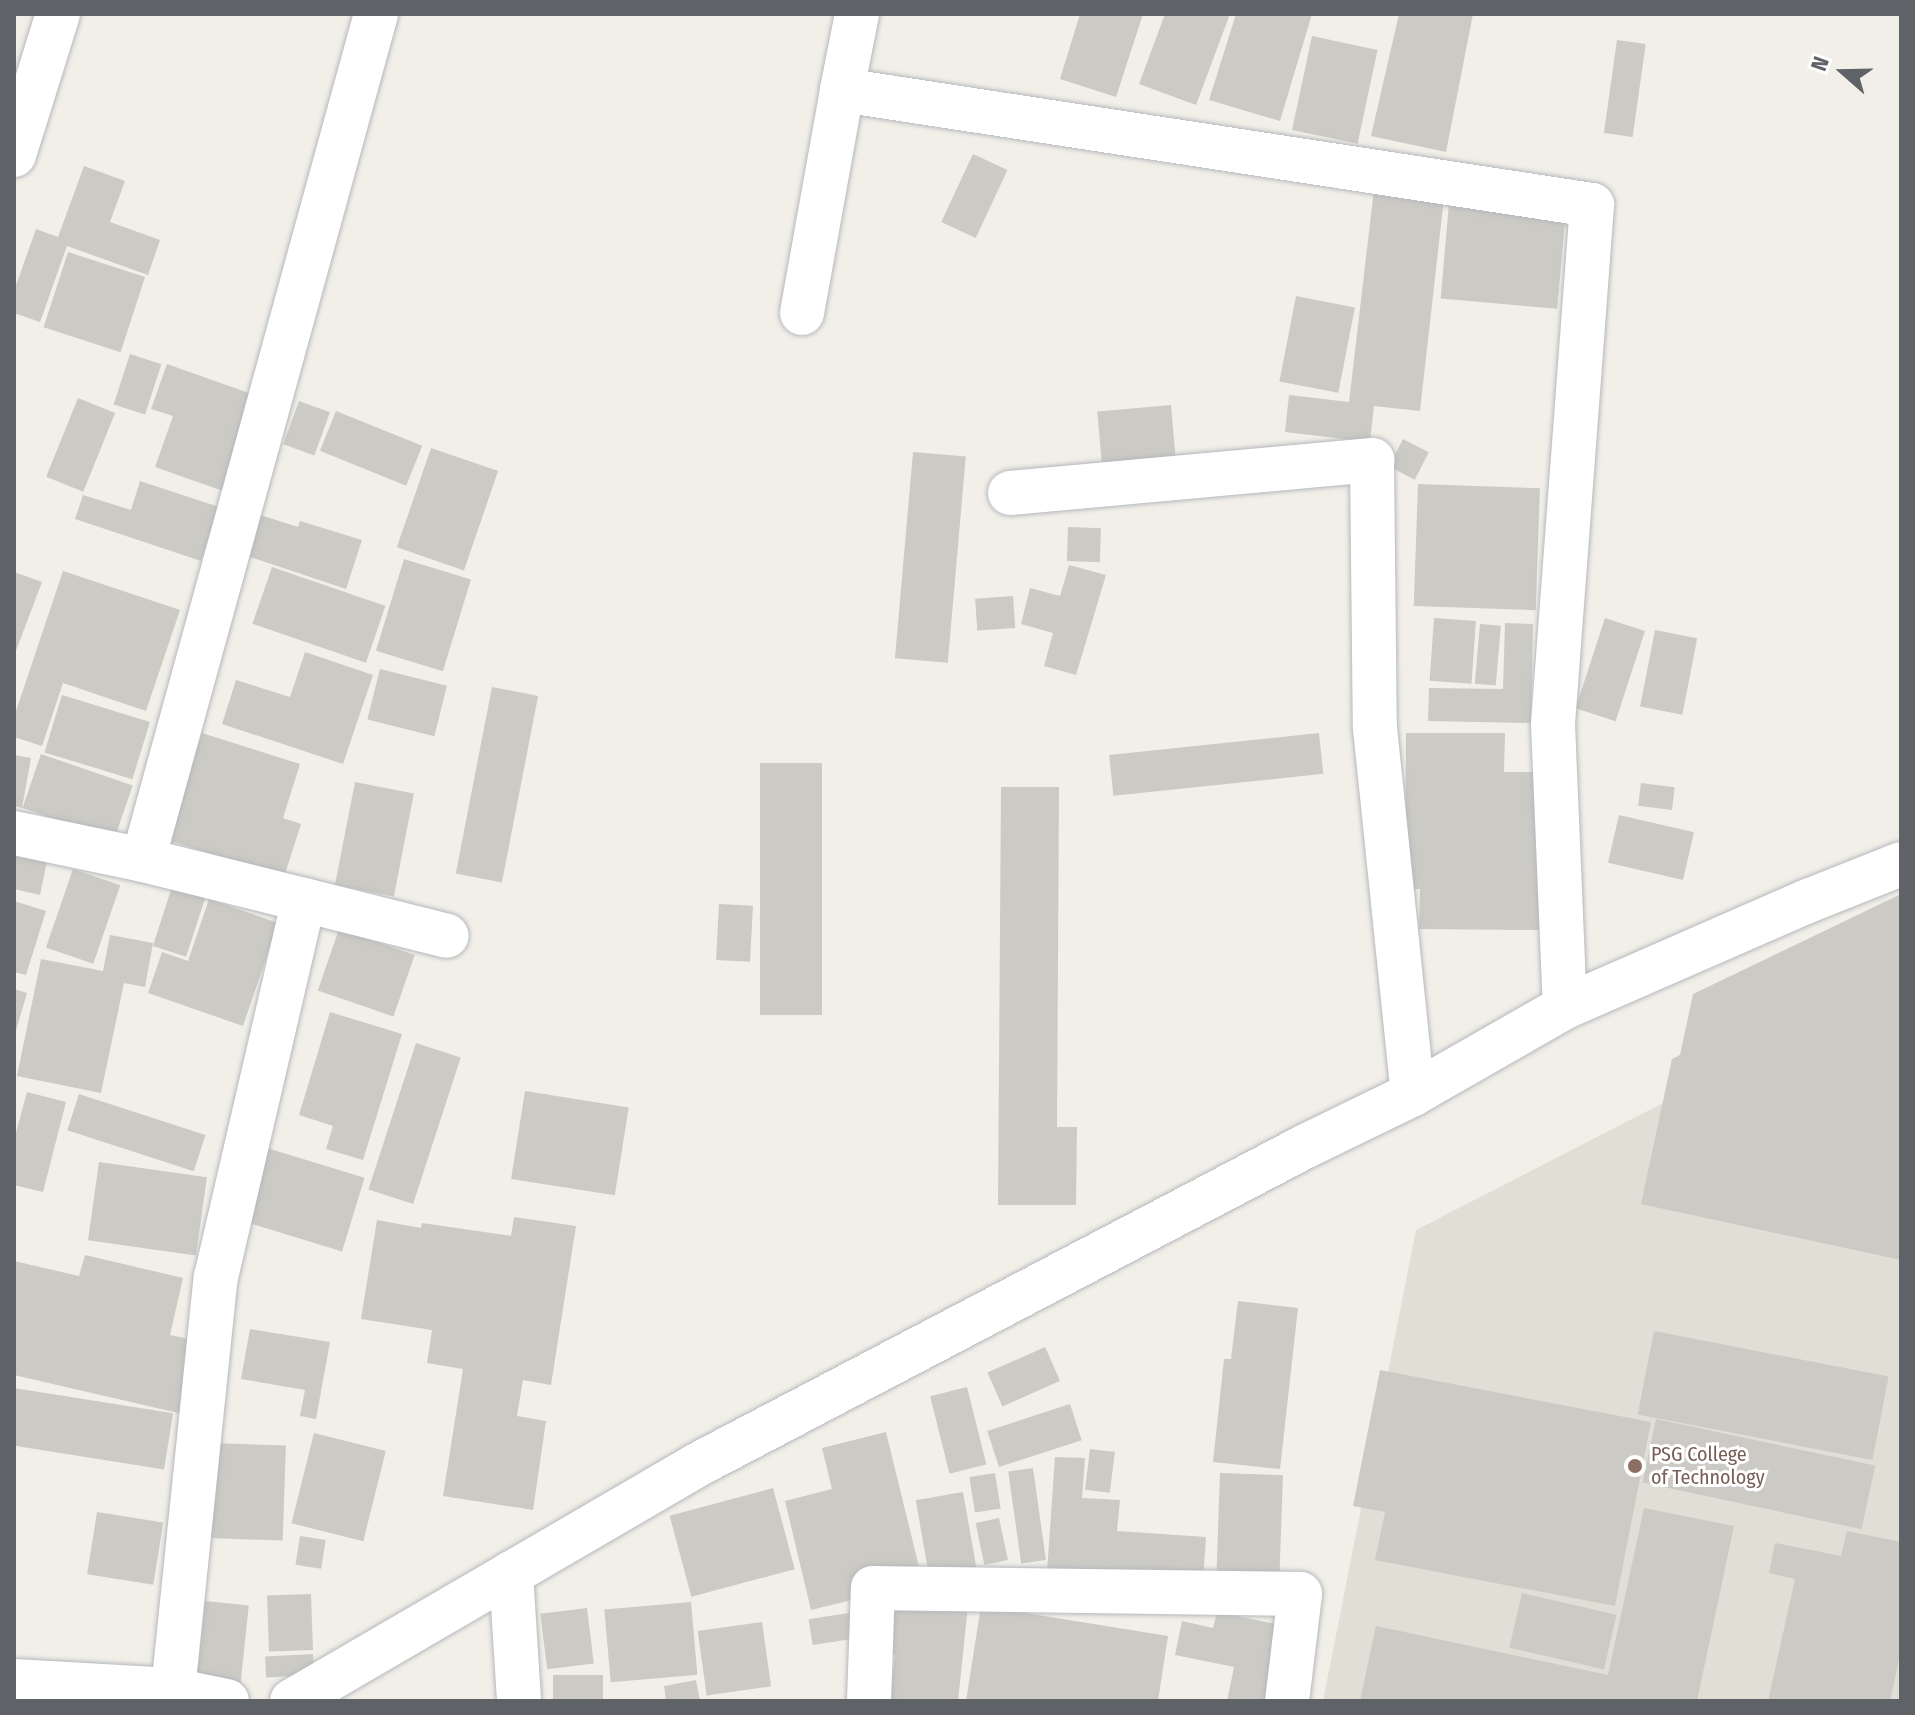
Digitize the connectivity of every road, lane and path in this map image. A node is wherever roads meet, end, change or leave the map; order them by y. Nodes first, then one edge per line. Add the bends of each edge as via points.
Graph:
1 (58, 14) edge
2 (376, 14) edge
3 (857, 14) edge
4 (842, 90) junction
5 (14, 155) edge
6 (802, 313) dead end
7 (1010, 493) dead end
8 (14, 833) edge
9 (143, 860) junction
10 (1901, 864) edge
11 (304, 900) junction
12 (447, 936) dead end
13 (1565, 1007) junction
14 (1413, 1094) junction
15 (511, 1573) junction
16 (14, 1681) edge
17 (173, 1690) junction
18 (227, 1701) edge
19 (292, 1701) edge
20 (519, 1701) edge
21 (869, 1701) edge
22 (1287, 1701) edge

1 - 5 street
2 - 9 street
3 - 4 street
4 - 6 street
4 - 13 street via 1592,205 1553,724
7 - 14 street via 1372,460 1375,728
8 - 9 street
9 - 11 street
10 - 13 street
11 - 12 street
11 - 17 street via 216,1277
13 - 14 street
14 - 15 street via 697,1465
15 - 19 street
15 - 20 street
16 - 17 street
17 - 18 street
21 - 22 street via 873,1588 1300,1594

